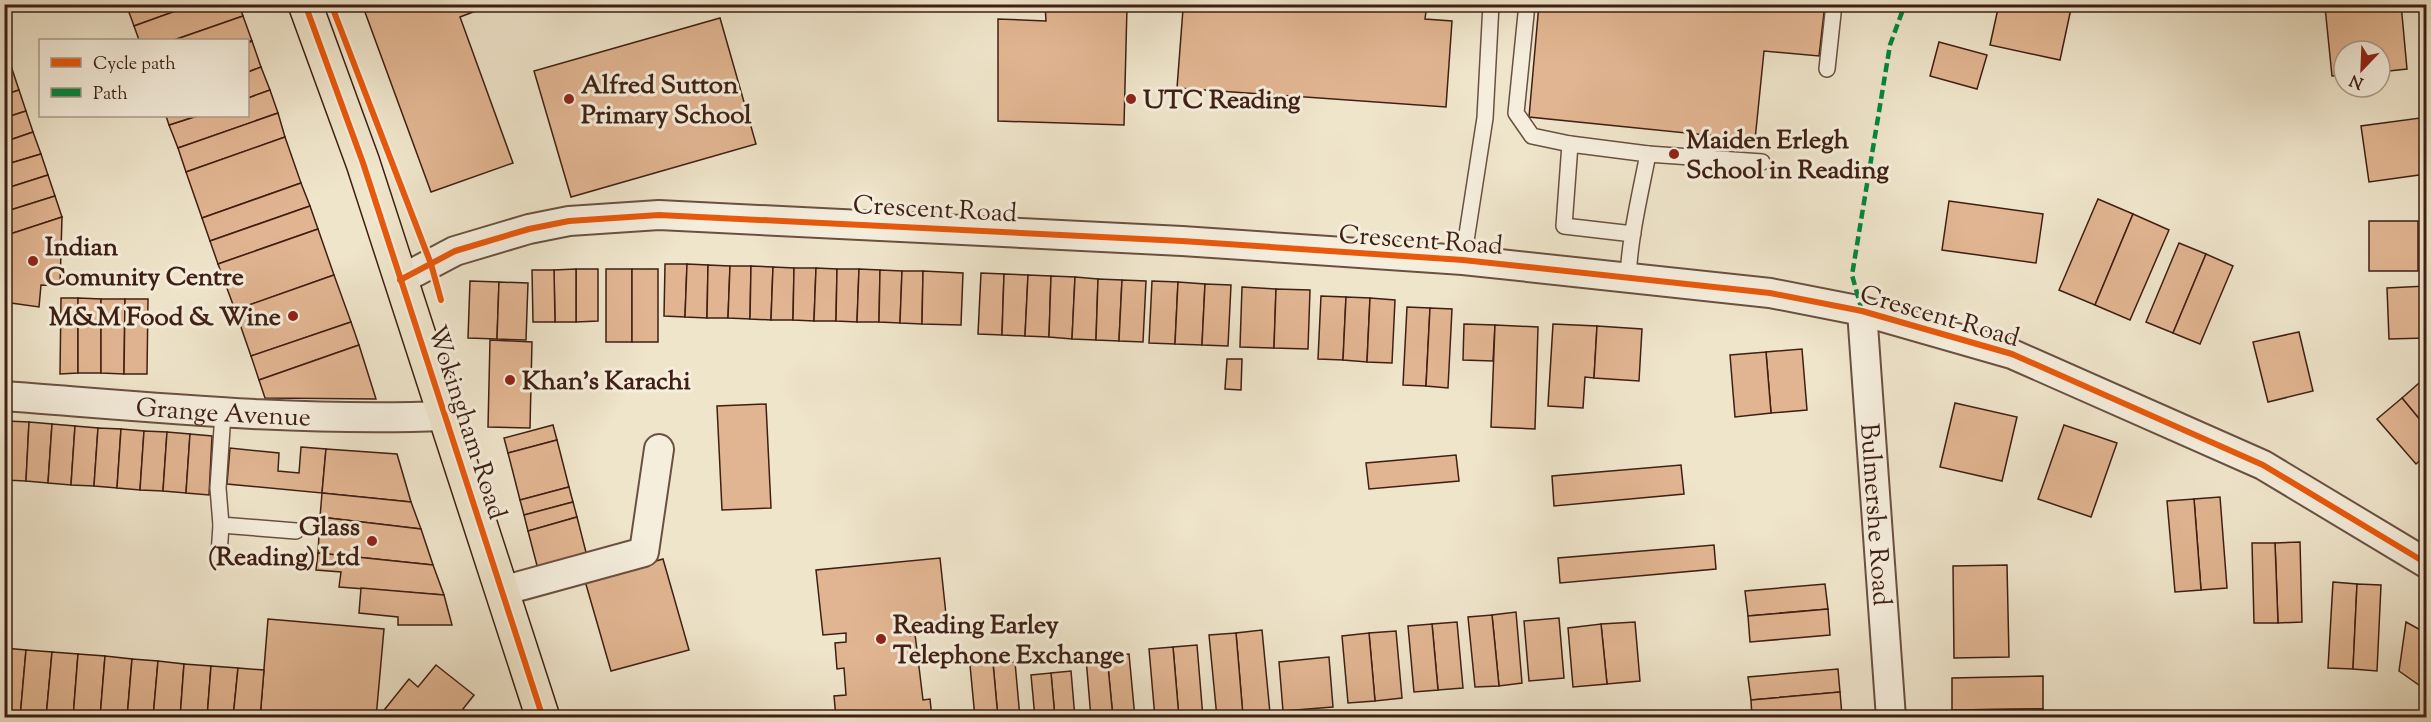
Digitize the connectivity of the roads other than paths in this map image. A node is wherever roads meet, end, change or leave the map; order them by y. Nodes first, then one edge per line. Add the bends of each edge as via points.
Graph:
1 (305, 4) edge
2 (1491, 4) edge
3 (1527, 4) edge
4 (1834, 4) edge
5 (1827, 69) dead end
6 (1570, 144) junction
7 (1648, 153) junction
8 (1762, 162) dead end
9 (1634, 234) junction
10 (1463, 260) junction
11 (1628, 277) junction
12 (400, 280) junction
13 (1862, 311) junction
14 (4, 396) edge
15 (223, 413) junction
16 (445, 416) junction
17 (659, 448) dead end
18 (221, 525) junction
19 (296, 531) dead end
20 (219, 555) dead end
21 (2427, 563) edge
22 (502, 591) junction
23 (543, 717) edge
24 (1891, 717) edge

1 - 12 main road, Wokingham Road via 363,163
2 - 10 lane via 1485,118
3 - 6 lane via 1516,113 1532,136
4 - 5 lane
6 - 7 lane
6 - 9 lane via 1564,226
7 - 8 lane
7 - 9 lane
9 - 11 lane
10 - 11 street, Crescent Road
10 - 12 street, Crescent Road via 1182,241 659,215 569,221 529,229 455,251
11 - 13 street, Crescent Road via 1770,293
12 - 16 main road, Wokingham Road
13 - 21 street, Crescent Road via 2012,354 2140,409 2263,465
13 - 24 street, Bulmershe Road
14 - 15 street, Grange Avenue
15 - 16 street, Grange Avenue via 387,419
15 - 18 lane via 218,488
16 - 22 main road, Wokingham Road
17 - 22 street via 644,552
18 - 19 lane
18 - 20 lane
22 - 23 main road, Wokingham Road

